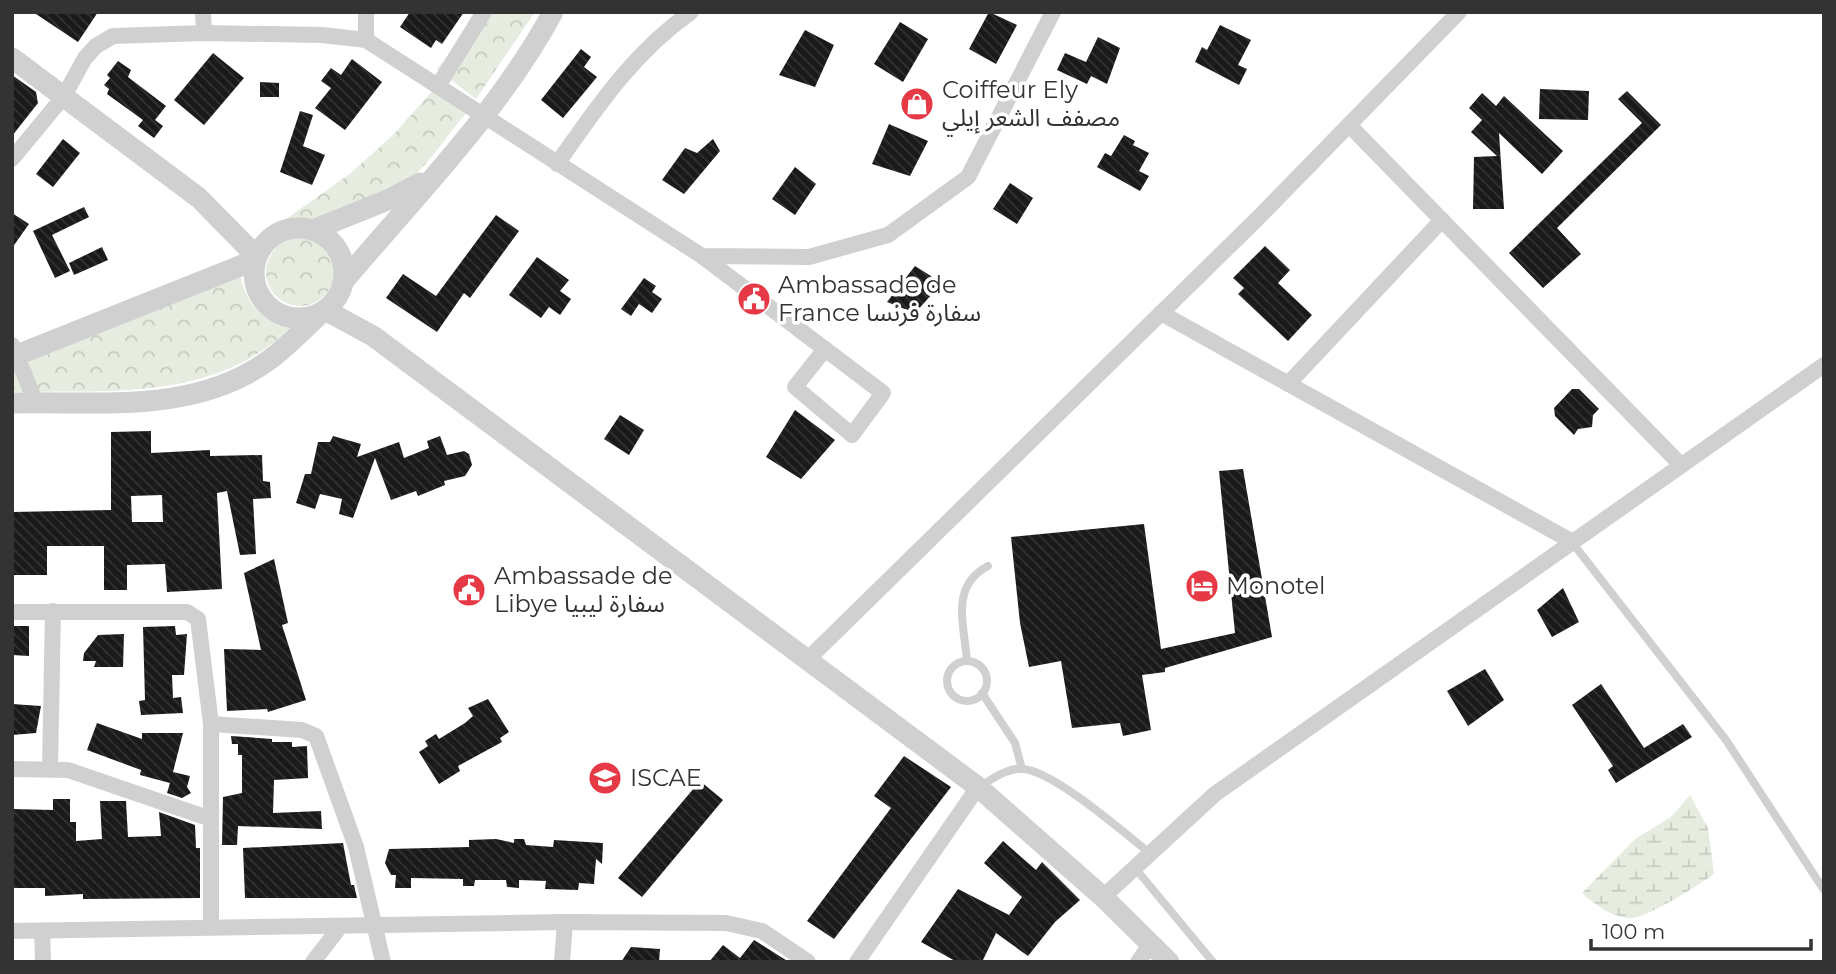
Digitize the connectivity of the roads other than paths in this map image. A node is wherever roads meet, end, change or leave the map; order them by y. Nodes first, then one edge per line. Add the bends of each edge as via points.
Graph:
1 (203, 12) edge
2 (366, 12) edge
3 (484, 12) edge
4 (553, 12) edge
5 (691, 12) edge
6 (1053, 12) edge
7 (1459, 12) edge
8 (204, 33) junction
9 (366, 40) junction
10 (12, 58) edge
11 (438, 86) junction
12 (64, 96) junction
13 (483, 117) junction
14 (1349, 125) junction
15 (12, 159) edge
16 (557, 164) junction
17 (431, 178) junction
18 (217, 213) junction
19 (1443, 220) junction
20 (313, 230) junction
21 (273, 235) junction
22 (702, 256) junction
23 (256, 258) junction
24 (332, 300) junction
25 (1161, 313) junction
26 (825, 349) junction
27 (14, 352) edge
28 (1824, 365) edge
29 (1288, 384) junction
30 (12, 403) edge
31 (36, 403) junction
32 (1681, 465) junction
33 (1572, 541) junction
34 (988, 566) dead end
35 (53, 611) junction
36 (12, 612) edge
37 (967, 660) junction
38 (806, 661) junction
39 (982, 693) junction
40 (211, 724) junction
41 (50, 768) junction
42 (12, 769) edge
43 (1022, 769) junction
44 (978, 787) junction
45 (211, 819) junction
46 (1151, 854) junction
47 (1135, 868) junction
48 (1824, 890) edge
49 (1103, 897) junction
50 (565, 922) junction
51 (374, 925) junction
52 (211, 927) junction
53 (339, 928) junction
54 (12, 931) edge
55 (42, 931) junction
56 (1151, 943) junction
57 (43, 962) edge
58 (313, 962) edge
59 (383, 962) edge
60 (562, 962) edge
61 (808, 962) edge
62 (857, 962) edge
63 (1138, 962) edge
64 (1169, 962) edge
65 (1213, 962) edge

1 - 8 street
2 - 9 street
3 - 11 street
4 - 13 street via 516,74
5 - 16 street via 640,55
6 - 22 street via 968,177 888,235 809,257
7 - 14 street
8 - 9 street
8 - 12 street via 113,36 85,58
9 - 11 street
10 - 12 street
11 - 13 street
12 - 15 street
12 - 18 street
13 - 16 street
13 - 17 street
14 - 19 street
14 - 25 street
16 - 22 street
17 - 20 street
17 - 24 street
18 - 21 street
18 - 23 street
19 - 29 street
19 - 32 street
20 - 21 street via 293,228
20 - 24 street via 329,239 340,254
21 - 23 street
22 - 26 street
23 - 24 street via 255,286 270,308 295,318
23 - 27 street
24 - 31 street via 264,363 223,385 195,394 124,403
24 - 38 street via 373,336
25 - 29 street
25 - 38 street
26 - 26 street via 883,393 852,435 795,387
27 - 31 street
28 - 32 street
29 - 33 street
30 - 31 street
32 - 33 street
33 - 46 street via 1215,794
33 - 48 lane via 1726,740
34 - 37 lane via 971,575 964,589
35 - 36 street
35 - 40 street via 195,615
35 - 41 street
37 - 39 lane via 976,662 987,676
37 - 39 lane via 951,668 947,676 950,693 966,701
38 - 44 street
39 - 43 lane via 1015,743
40 - 45 street
40 - 51 street via 302,730 316,736 356,847
41 - 42 street
41 - 45 street via 88,775
43 - 44 lane via 1005,772
43 - 46 lane via 1044,774
44 - 49 street
44 - 62 street
45 - 52 street
46 - 47 street
47 - 49 street
47 - 65 lane
49 - 56 street
50 - 51 street
50 - 60 street
50 - 61 street via 737,924 762,931
51 - 53 street
51 - 59 street
52 - 53 street
52 - 55 street
53 - 58 street
54 - 55 street
55 - 57 street
56 - 63 street
56 - 64 street

